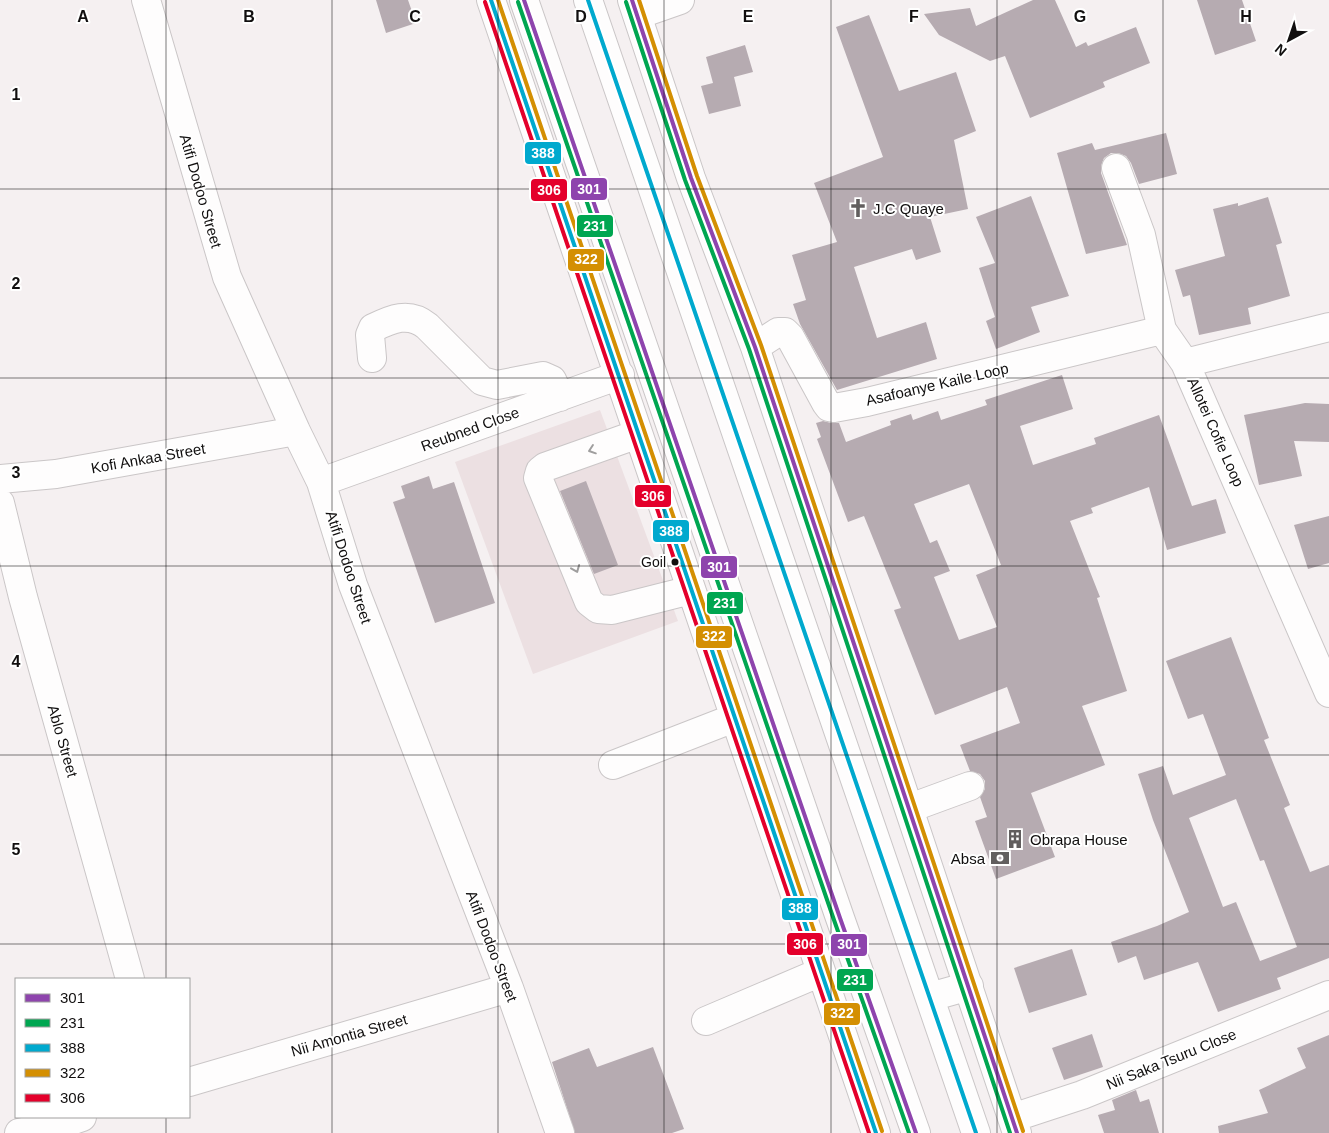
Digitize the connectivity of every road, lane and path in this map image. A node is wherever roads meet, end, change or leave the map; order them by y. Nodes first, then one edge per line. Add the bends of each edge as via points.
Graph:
1 (146, 0) edge
2 (491, 0) edge
3 (524, 0) edge
4 (588, 0) edge
5 (680, 0) edge
6 (635, 7) edge
7 (1116, 168) dead end
8 (1329, 327) edge
9 (1162, 330) junction
10 (755, 347) junction
11 (372, 358) dead end
12 (1185, 363) junction
13 (620, 375) junction
14 (560, 397) junction
15 (296, 431) junction
16 (638, 434) junction
17 (0, 479) edge
18 (321, 482) junction
19 (0, 503) edge
20 (691, 590) junction
21 (1320, 647) edge
22 (1329, 693) edge
23 (734, 718) junction
24 (613, 765) dead end
25 (970, 786) dead end
26 (910, 808) junction
27 (821, 972) junction
28 (130, 978) edge
29 (969, 986) junction
30 (509, 988) junction
31 (1329, 995) edge
32 (930, 997) junction
33 (706, 1021) dead end
34 (190, 1082) edge
35 (74, 1124) edge
36 (1014, 1126) edge
37 (19, 1133) edge
38 (560, 1133) edge
39 (876, 1133) edge
40 (916, 1133) edge
41 (976, 1133) edge

1 - 15 main road, Atifi Dodoo Street via 227,277
2 - 13 main road
3 - 40 main road
4 - 32 main road
5 - 6 main road
6 - 10 main road via 691,178
7 - 9 main road, Allotei Cofie Loop via 1141,235
8 - 12 main road
9 - 10 main road, Asafoanye Kaile Loop via 834,408 826,403 785,332 778,332
9 - 12 main road, Allotei Cofie Loop
10 - 26 main road
11 - 14 main road via 370,335 373,328 395,318 413,318 427,326 482,381 496,385 543,376 552,380
12 - 21 main road, Allotei Cofie Loop
13 - 14 main road, Reubned Close
13 - 16 main road
14 - 18 main road, Reubned Close
15 - 17 main road, Kofi Ankaa Street via 56,474
15 - 18 main road, Atifi Dodoo Street
16 - 20 main road
16 -> 20 main road via 545,467 538,478 589,602 598,609 612,610
18 - 30 main road, Atifi Dodoo Street via 352,585
19 - 28 main road, Ablo Street via 23,597
20 - 23 main road
21 - 22 main road, Allotei Cofie Loop
23 - 24 main road
23 - 27 main road
25 - 26 main road
26 - 29 main road
27 - 33 main road
27 - 39 main road
29 - 32 main road
29 - 36 main road
30 - 34 main road, Nii Amontia Street
30 - 38 main road, Atifi Dodoo Street
31 - 36 main road, Nii Saka Tsuru Close via 1082,1095
32 - 41 main road
35 - 37 main road

